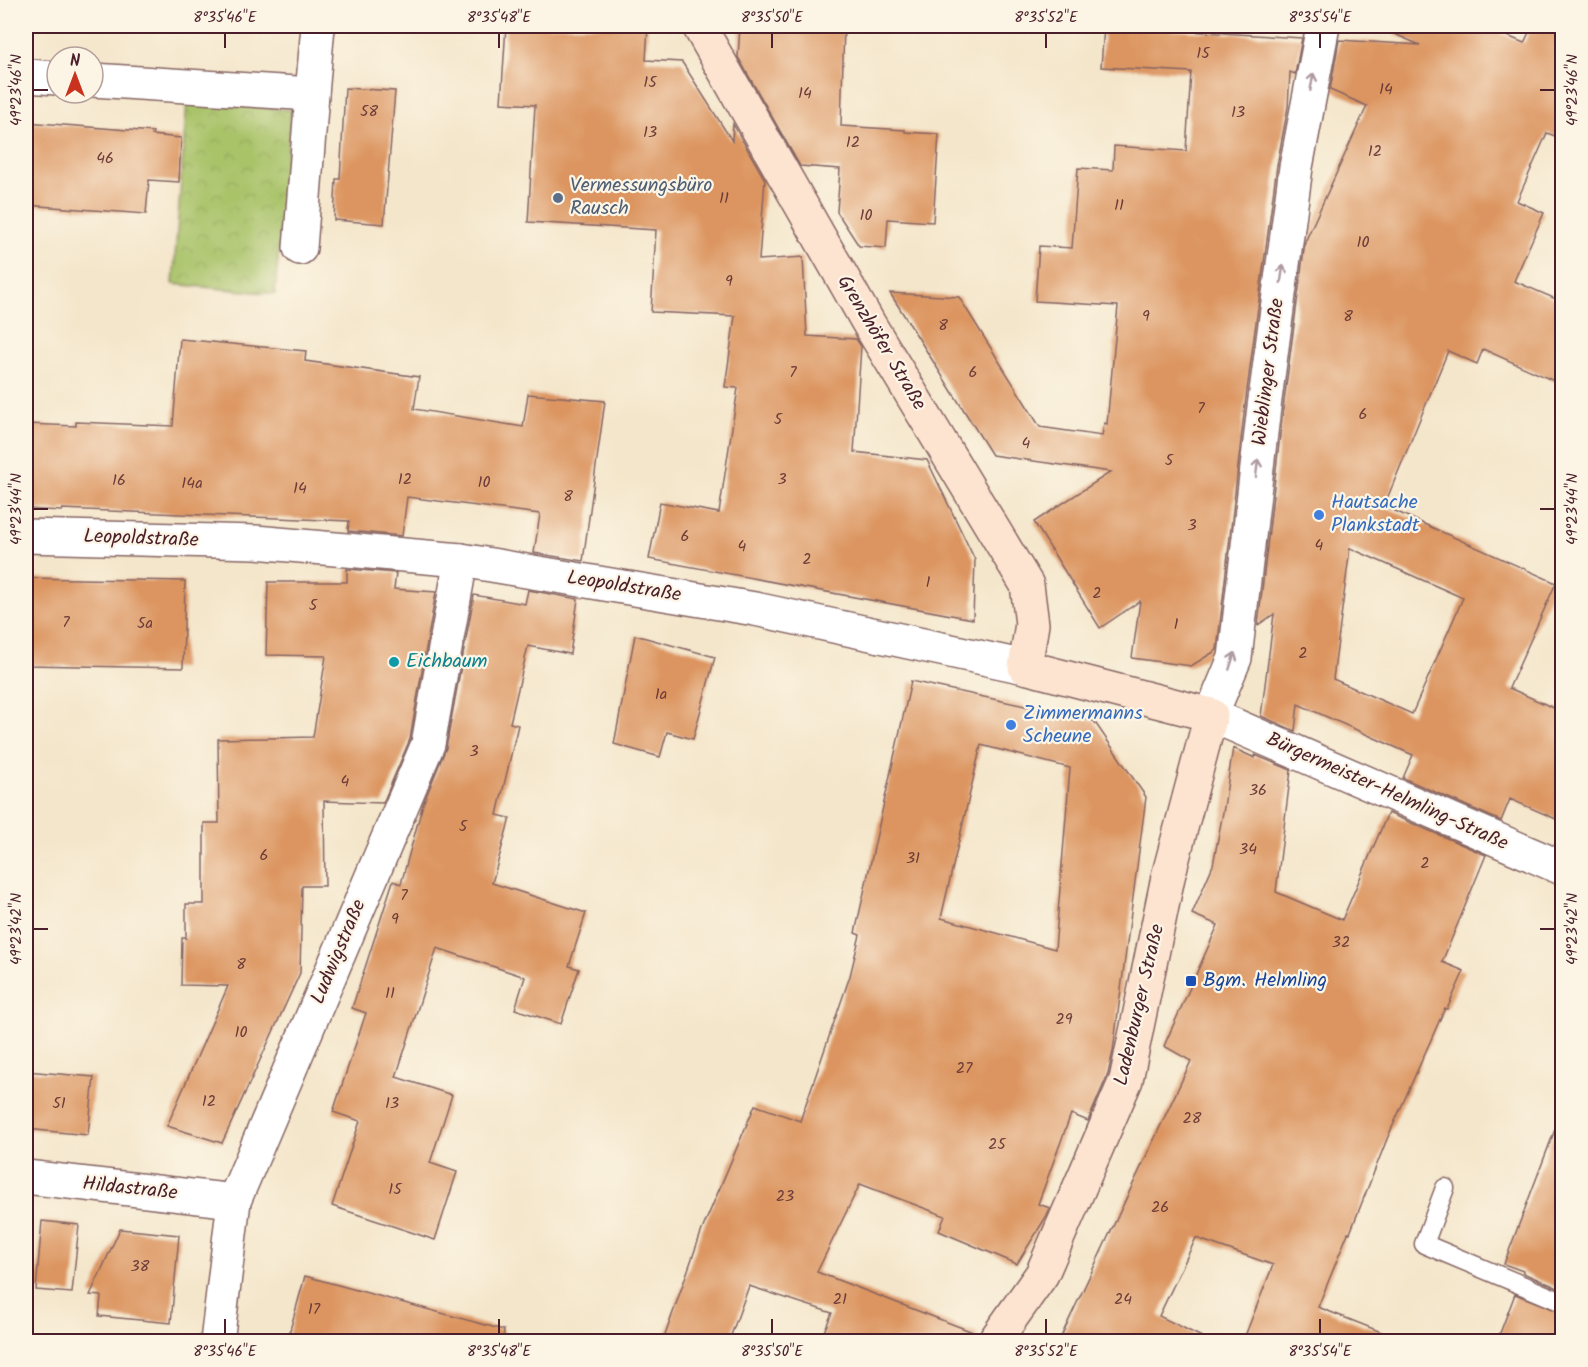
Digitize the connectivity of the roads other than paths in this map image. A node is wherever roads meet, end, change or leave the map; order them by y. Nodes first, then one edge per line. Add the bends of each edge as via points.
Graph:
1 (318, 26) edge
2 (699, 26) edge
3 (1323, 26) edge
4 (26, 76) edge
5 (45, 77) edge
6 (105, 81) edge
7 (312, 94) junction
8 (300, 248) dead end
9 (26, 536) edge
10 (461, 560) junction
11 (1025, 667) junction
12 (1211, 715) junction
13 (1563, 868) edge
14 (26, 1178) edge
15 (1444, 1188) dead end
16 (234, 1201) junction
17 (1563, 1302) edge
18 (217, 1341) edge
19 (994, 1341) edge

1 - 7 street
2 - 11 street, Grenzhöfer Straße via 869,324 1027,585 1032,624
12 -> 3 street, Wieblinger Straße via 1235,658 1296,167
4 - 5 street
6 - 7 street
7 - 8 street
9 - 10 street, Leopoldstraße via 255,542
10 - 11 street, Leopoldstraße via 755,609
10 - 16 street, Ludwigstraße via 428,744
11 - 12 street, Leopoldstraße
12 - 13 street, Bürgermeister-Helmling-Straße
12 - 19 street, Ladenburger Straße via 1168,877 1126,1080 1042,1274
14 - 16 street, Hildastraße
15 - 17 lane via 1424,1244
16 - 18 street, Ludwigstraße

